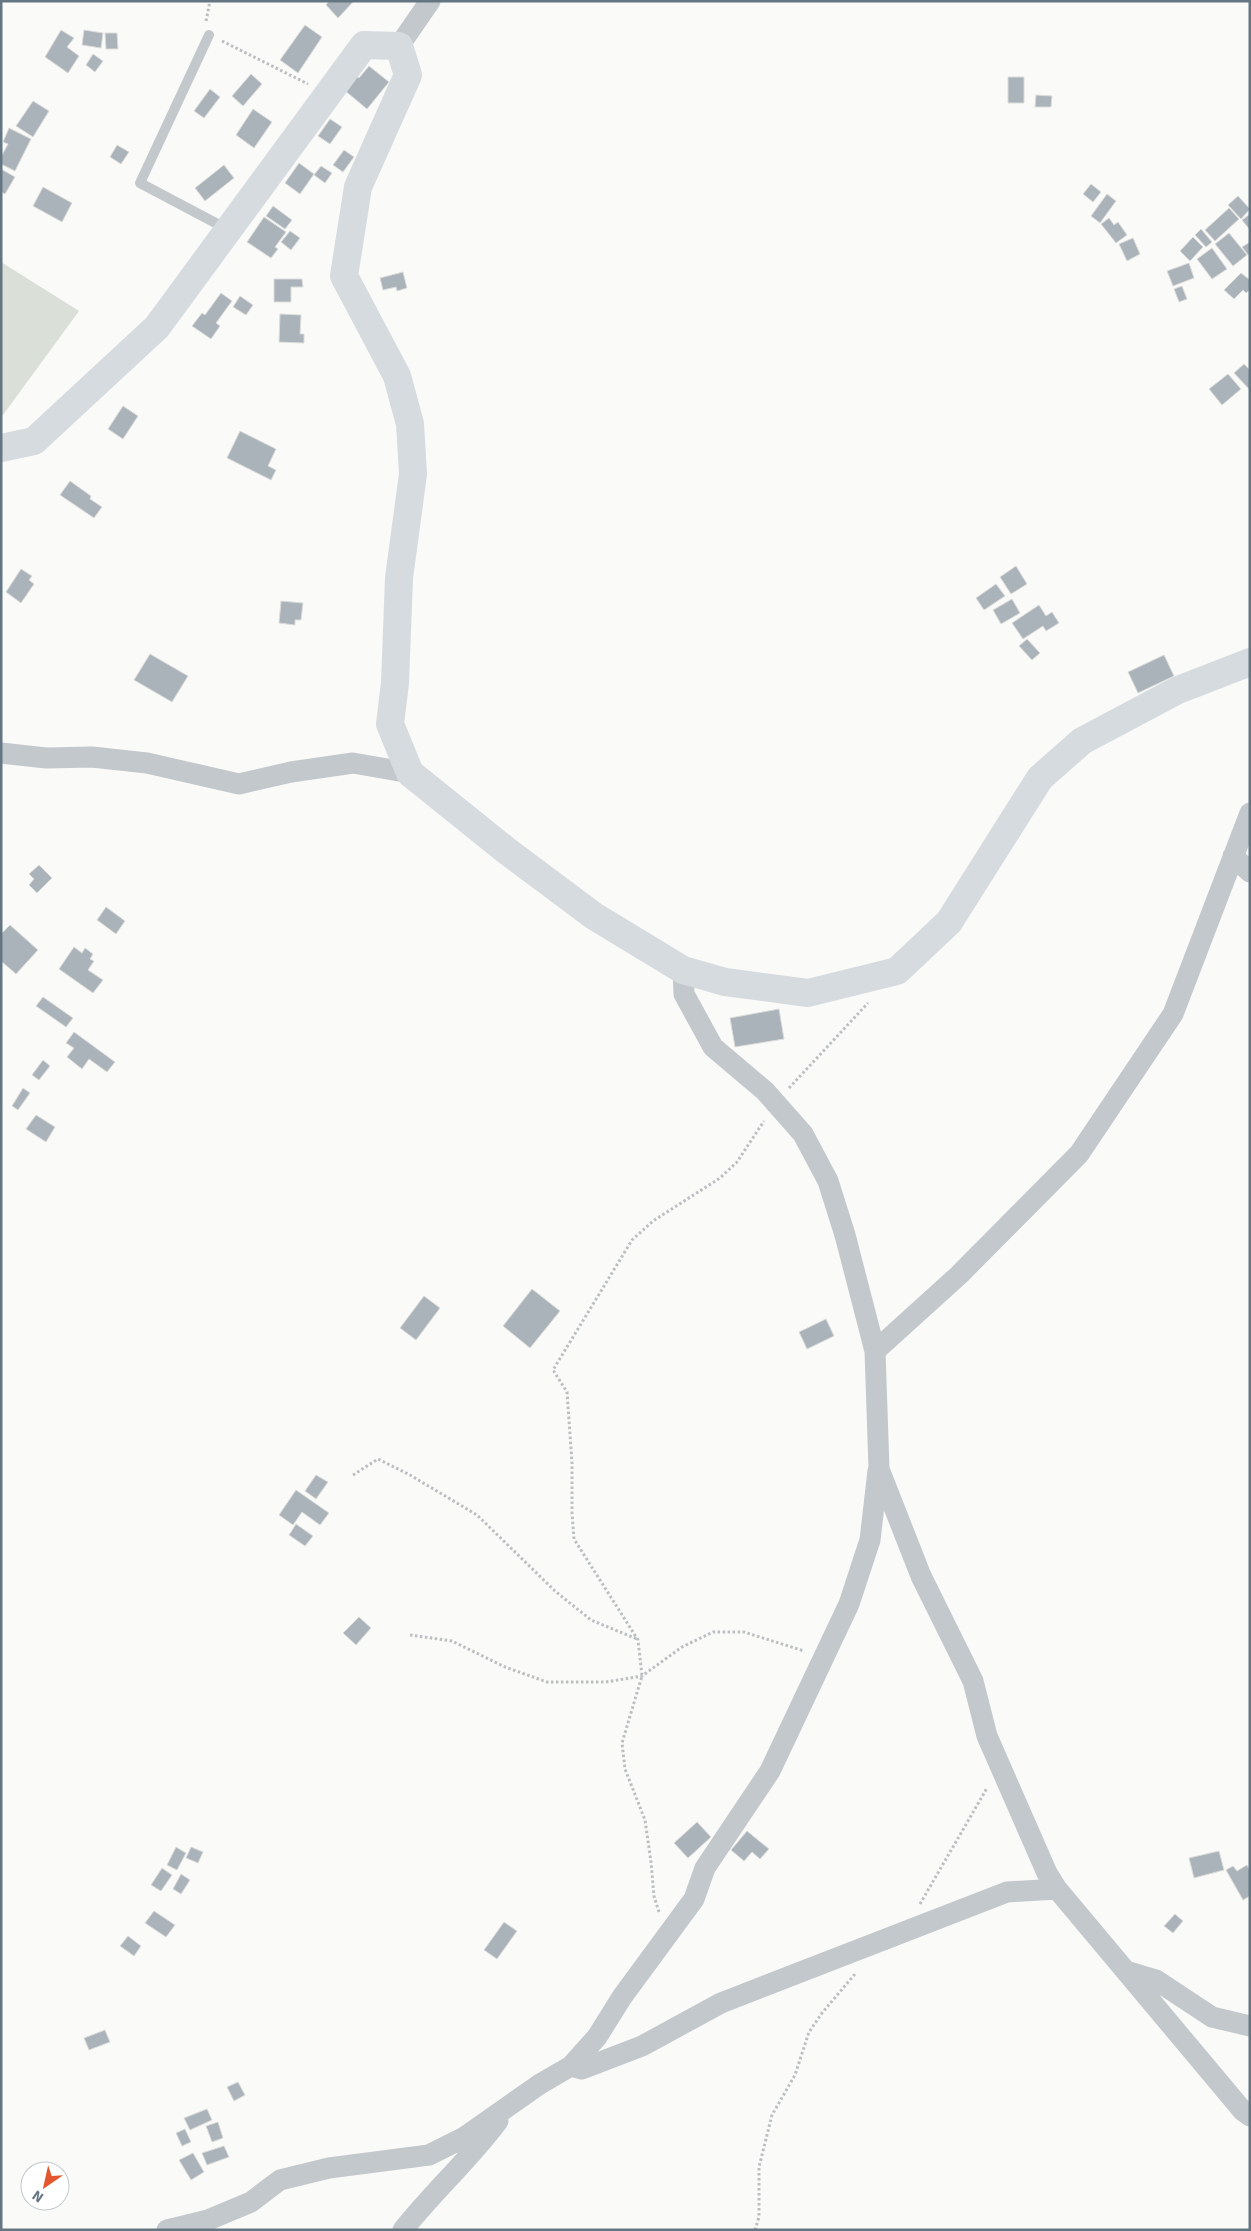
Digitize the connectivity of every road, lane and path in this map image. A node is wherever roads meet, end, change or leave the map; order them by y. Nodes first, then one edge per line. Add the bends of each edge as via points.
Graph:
1 (210, 1) edge
2 (430, 1) edge
3 (209, 35) junction
4 (399, 46) junction
5 (329, 94) junction
6 (229, 230) junction
7 (1, 448) edge
8 (1250, 662) edge
9 (1, 753) edge
10 (410, 773) junction
11 (1250, 813) edge
12 (1233, 856) junction
13 (1250, 872) edge
14 (683, 970) junction
15 (870, 1000) dead end
16 (775, 1102) junction
17 (875, 1351) junction
18 (879, 1468) junction
19 (353, 1475) dead end
20 (410, 1635) dead end
21 (638, 1640) junction
22 (824, 1656) junction
23 (642, 1676) junction
24 (994, 1753) junction
25 (1057, 1889) junction
26 (916, 1908) dead end
27 (666, 1937) junction
28 (862, 1967) dead end
29 (1126, 1971) junction
30 (1250, 2026) edge
31 (571, 2066) junction
32 (509, 2106) junction
33 (1250, 2116) edge
34 (167, 2230) edge
35 (402, 2230) edge
36 (756, 2230) edge

1 - 3 path via 206,21
2 - 4 street
3 - 5 path
3 - 6 lane via 140,183
4 - 5 street via 364,45
4 - 10 street via 408,75 358,187 344,276 397,376 410,424 414,474 399,578 390,724
5 - 6 street
6 - 7 street via 157,327 34,441
8 - 14 street via 1178,690 1082,741 1040,778 949,922 897,971 808,993 725,982
9 - 10 street via 147,763 239,784 353,763
10 - 14 street via 594,916
11 - 12 street
12 - 13 street
12 - 17 street via 1173,1014 1079,1154 959,1275
14 - 16 street via 684,994 713,1047
15 - 16 path
16 - 17 street via 803,1134 828,1182
16 - 21 path via 737,1162 720,1178 653,1221 632,1240 553,1370 567,1392 574,1539
17 - 18 street
18 - 22 street via 870,1540 849,1604
18 - 24 street via 921,1576 973,1681
19 - 21 path via 378,1459 410,1475 477,1515 555,1591 591,1620
20 - 23 path via 452,1640 505,1667 547,1682 606,1682
21 - 23 path
22 - 23 path via 744,1632 713,1632 682,1647
22 - 27 street via 770,1771 705,1868 694,1899
23 - 27 path via 622,1743 625,1769 644,1820 654,1896
24 - 25 street via 1047,1874
24 - 26 path via 986,1789
25 - 29 street
25 - 31 street via 1007,1892 721,2003 642,2046 582,2069
27 - 31 street via 597,2037
28 - 36 path via 809,2032 795,2075 772,2115 759,2167
29 - 30 street via 1156,1980 1212,2017
29 - 33 street
31 - 32 street
32 - 34 street via 463,2138 429,2155 329,2168 280,2180 250,2202 208,2220
32 - 35 street via 480,2145

